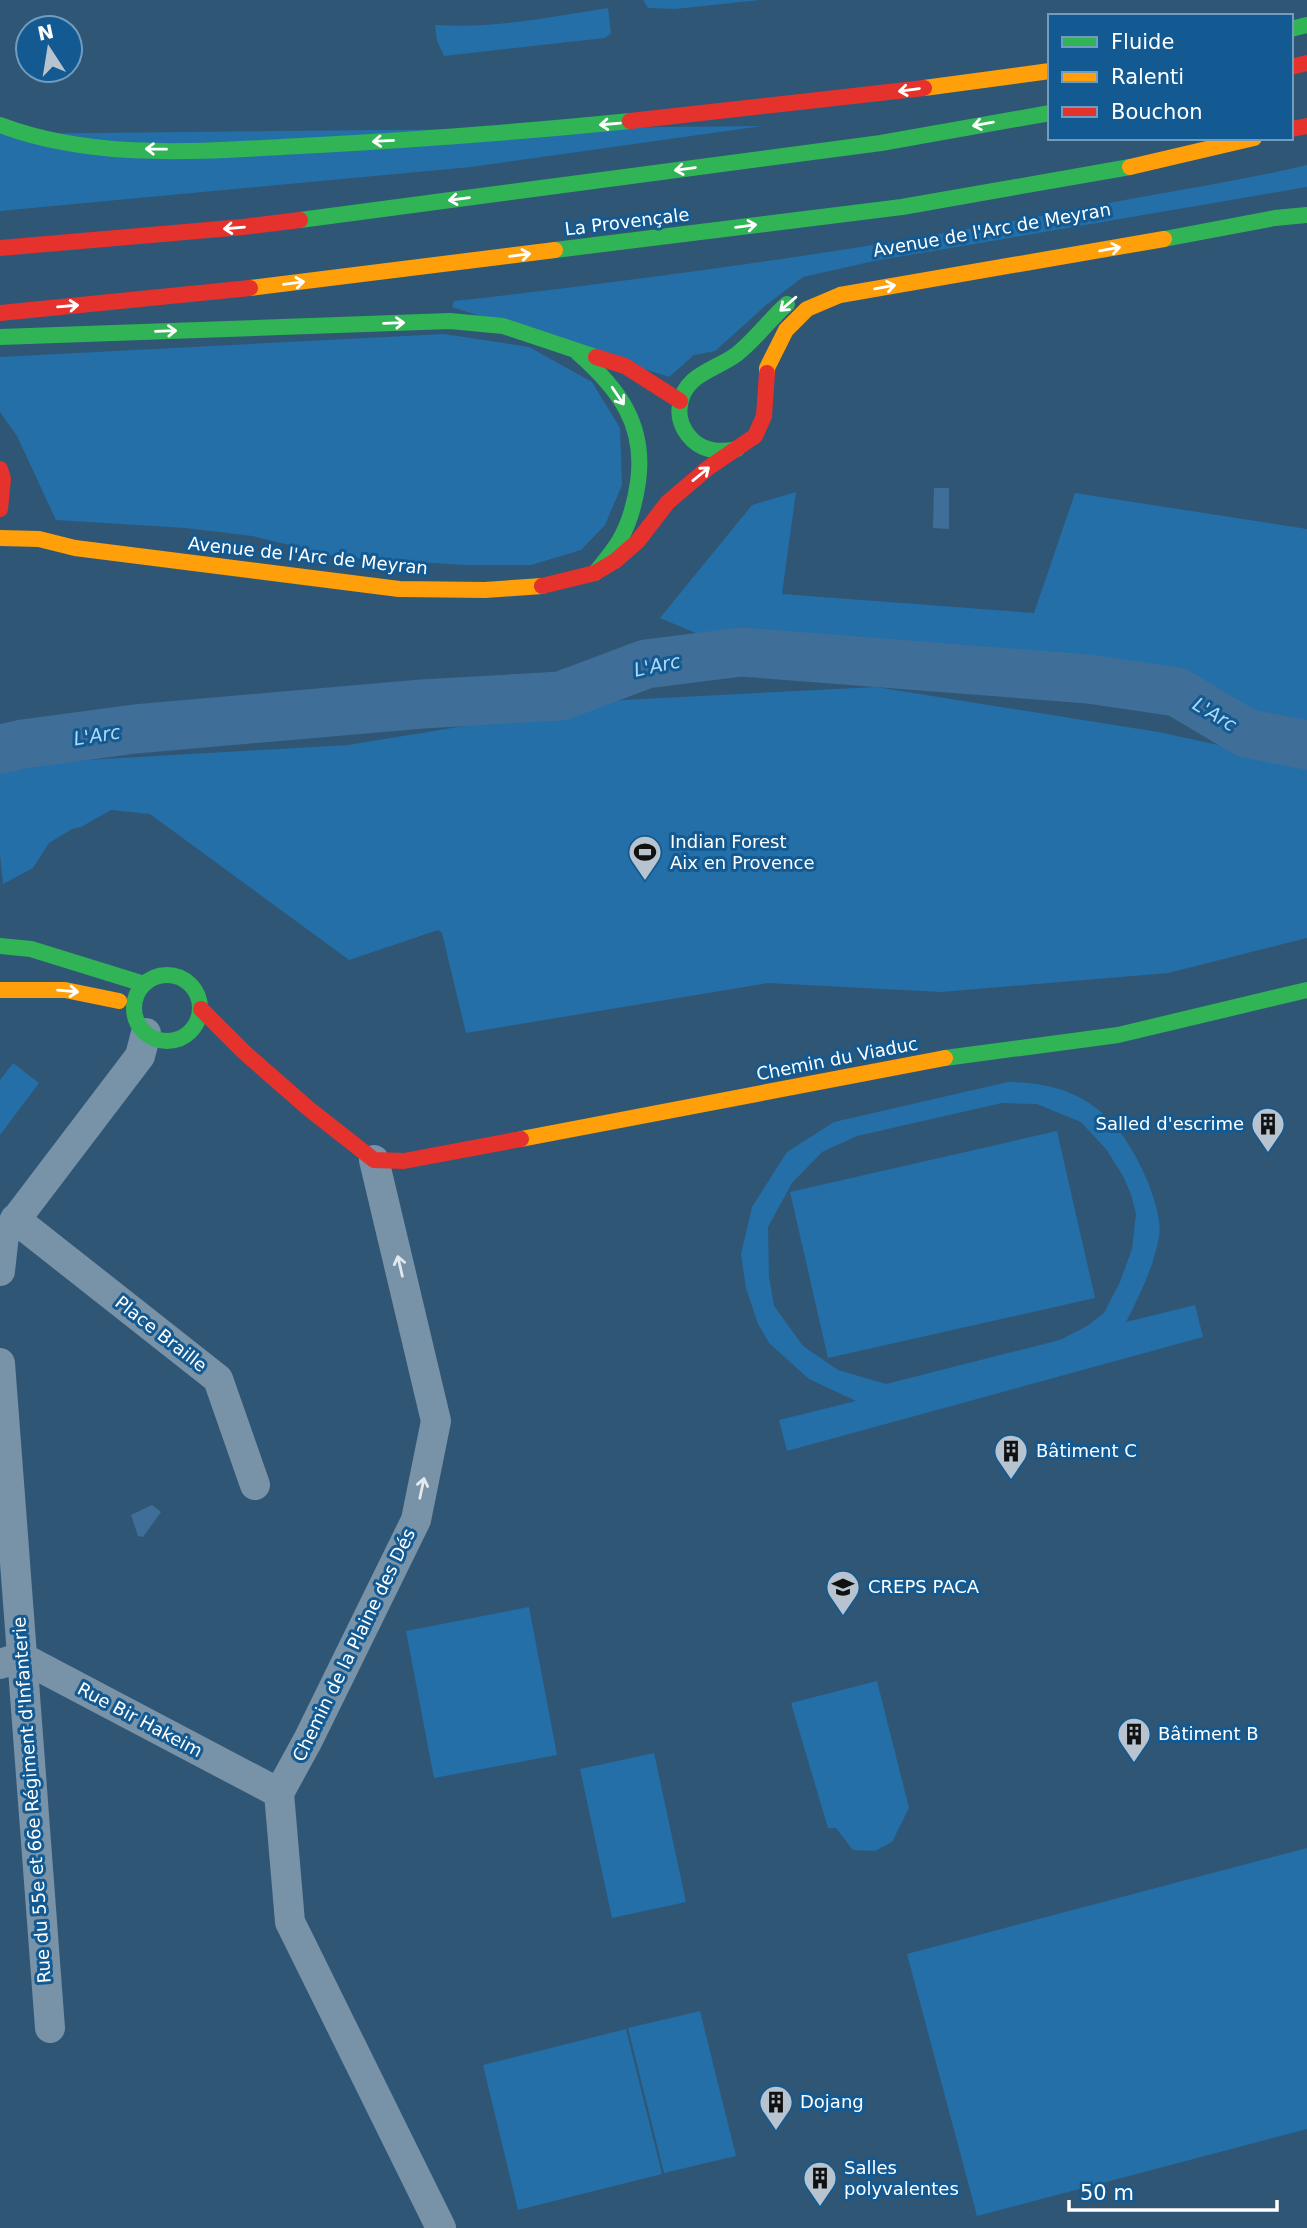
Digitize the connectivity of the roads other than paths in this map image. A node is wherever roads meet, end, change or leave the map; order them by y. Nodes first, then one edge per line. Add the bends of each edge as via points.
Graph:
1 (1048, 71) edge
2 (1048, 113) edge
3 (0, 125) edge
4 (1246, 140) edge
5 (1307, 215) edge
6 (0, 248) edge
7 (804, 291) dead end
8 (0, 313) edge
9 (0, 337) edge
10 (571, 347) junction
11 (713, 368) junction
12 (680, 401) junction
13 (764, 405) junction
14 (682, 426) junction
15 (737, 449) junction
16 (678, 451) dead end
17 (0, 469) edge
18 (673, 477) dead end
19 (668, 502) junction
20 (9, 514) edge
21 (0, 538) edge
22 (39, 539) junction
23 (75, 548) junction
24 (8, 556) dead end
25 (595, 573) junction
26 (0, 946) edge
27 (144, 984) junction
28 (0, 990) edge
29 (1307, 990) edge
30 (134, 1004) junction
31 (201, 1009) junction
32 (146, 1033) junction
33 (189, 1033) junction
34 (244, 1052) junction
35 (374, 1160) junction
36 (6, 1230) edge
37 (0, 1271) edge
38 (0, 1363) edge
39 (254, 1485) dead end
40 (11, 1660) edge
41 (279, 1793) junction
42 (50, 2028) dead end
43 (441, 2228) edge

1 -> 3 main road via 650,121 275,147 95,147
2 -> 6 main road via 881,142 243,227
8 -> 4 main road, La Provençale via 244,289 902,207 1147,164
13 -> 5 main road, Avenue de l'Arc de Meyran via 767,368 786,330 807,309 840,295
7 -> 11 main road via 736,355
9 -> 10 main road via 450,321 503,326
10 - 12 main road via 625,366
10 -> 25 main road via 604,376 629,411 638,442 639,476 632,510 620,540
11 - 12 main road via 692,379
11 - 13 main road via 743,373 760,390
12 - 14 main road
13 - 15 main road, Avenue de l'Arc de Meyran via 757,433
14 - 15 main road via 699,446 711,451
14 - 16 main road
19 -> 15 main road, Avenue de l'Arc de Meyran
17 - 20 main road
18 - 19 main road, Avenue de l'Arc de Meyran
19 - 25 main road, Avenue de l'Arc de Meyran via 637,542
20 - 22 main road, Avenue de l'Arc de Meyran
21 - 22 main road, Avenue de l'Arc de Meyran
22 - 23 main road, Avenue de l'Arc de Meyran
23 - 24 main road
23 - 25 main road, Avenue de l'Arc de Meyran via 399,589 549,585
26 - 27 main road via 18,946
27 - 30 main road
27 - 31 main road via 164,975 186,980
28 -> 30 main road via 76,991
29 - 35 main road, Chemin du Viaduc via 1118,1035 951,1057 404,1161
30 - 32 main road via 135,1016
31 - 33 main road
31 - 34 main road
32 - 33 main road via 165,1041
32 - 36 street via 141,1056
33 - 34 main road
34 - 35 main road
41 -> 35 street, Chemin de la Plaine des Dés via 416,1520 436,1421
36 - 37 street
36 - 39 street, Place Braille via 218,1379
38 - 40 street, Rue du 55e et 66e Régiment d'Infanterie
40 - 41 street, Rue Bir Hakeim
40 - 42 street, Rue du 55e et 66e Régiment d'Infanterie
41 - 43 street via 290,1922

